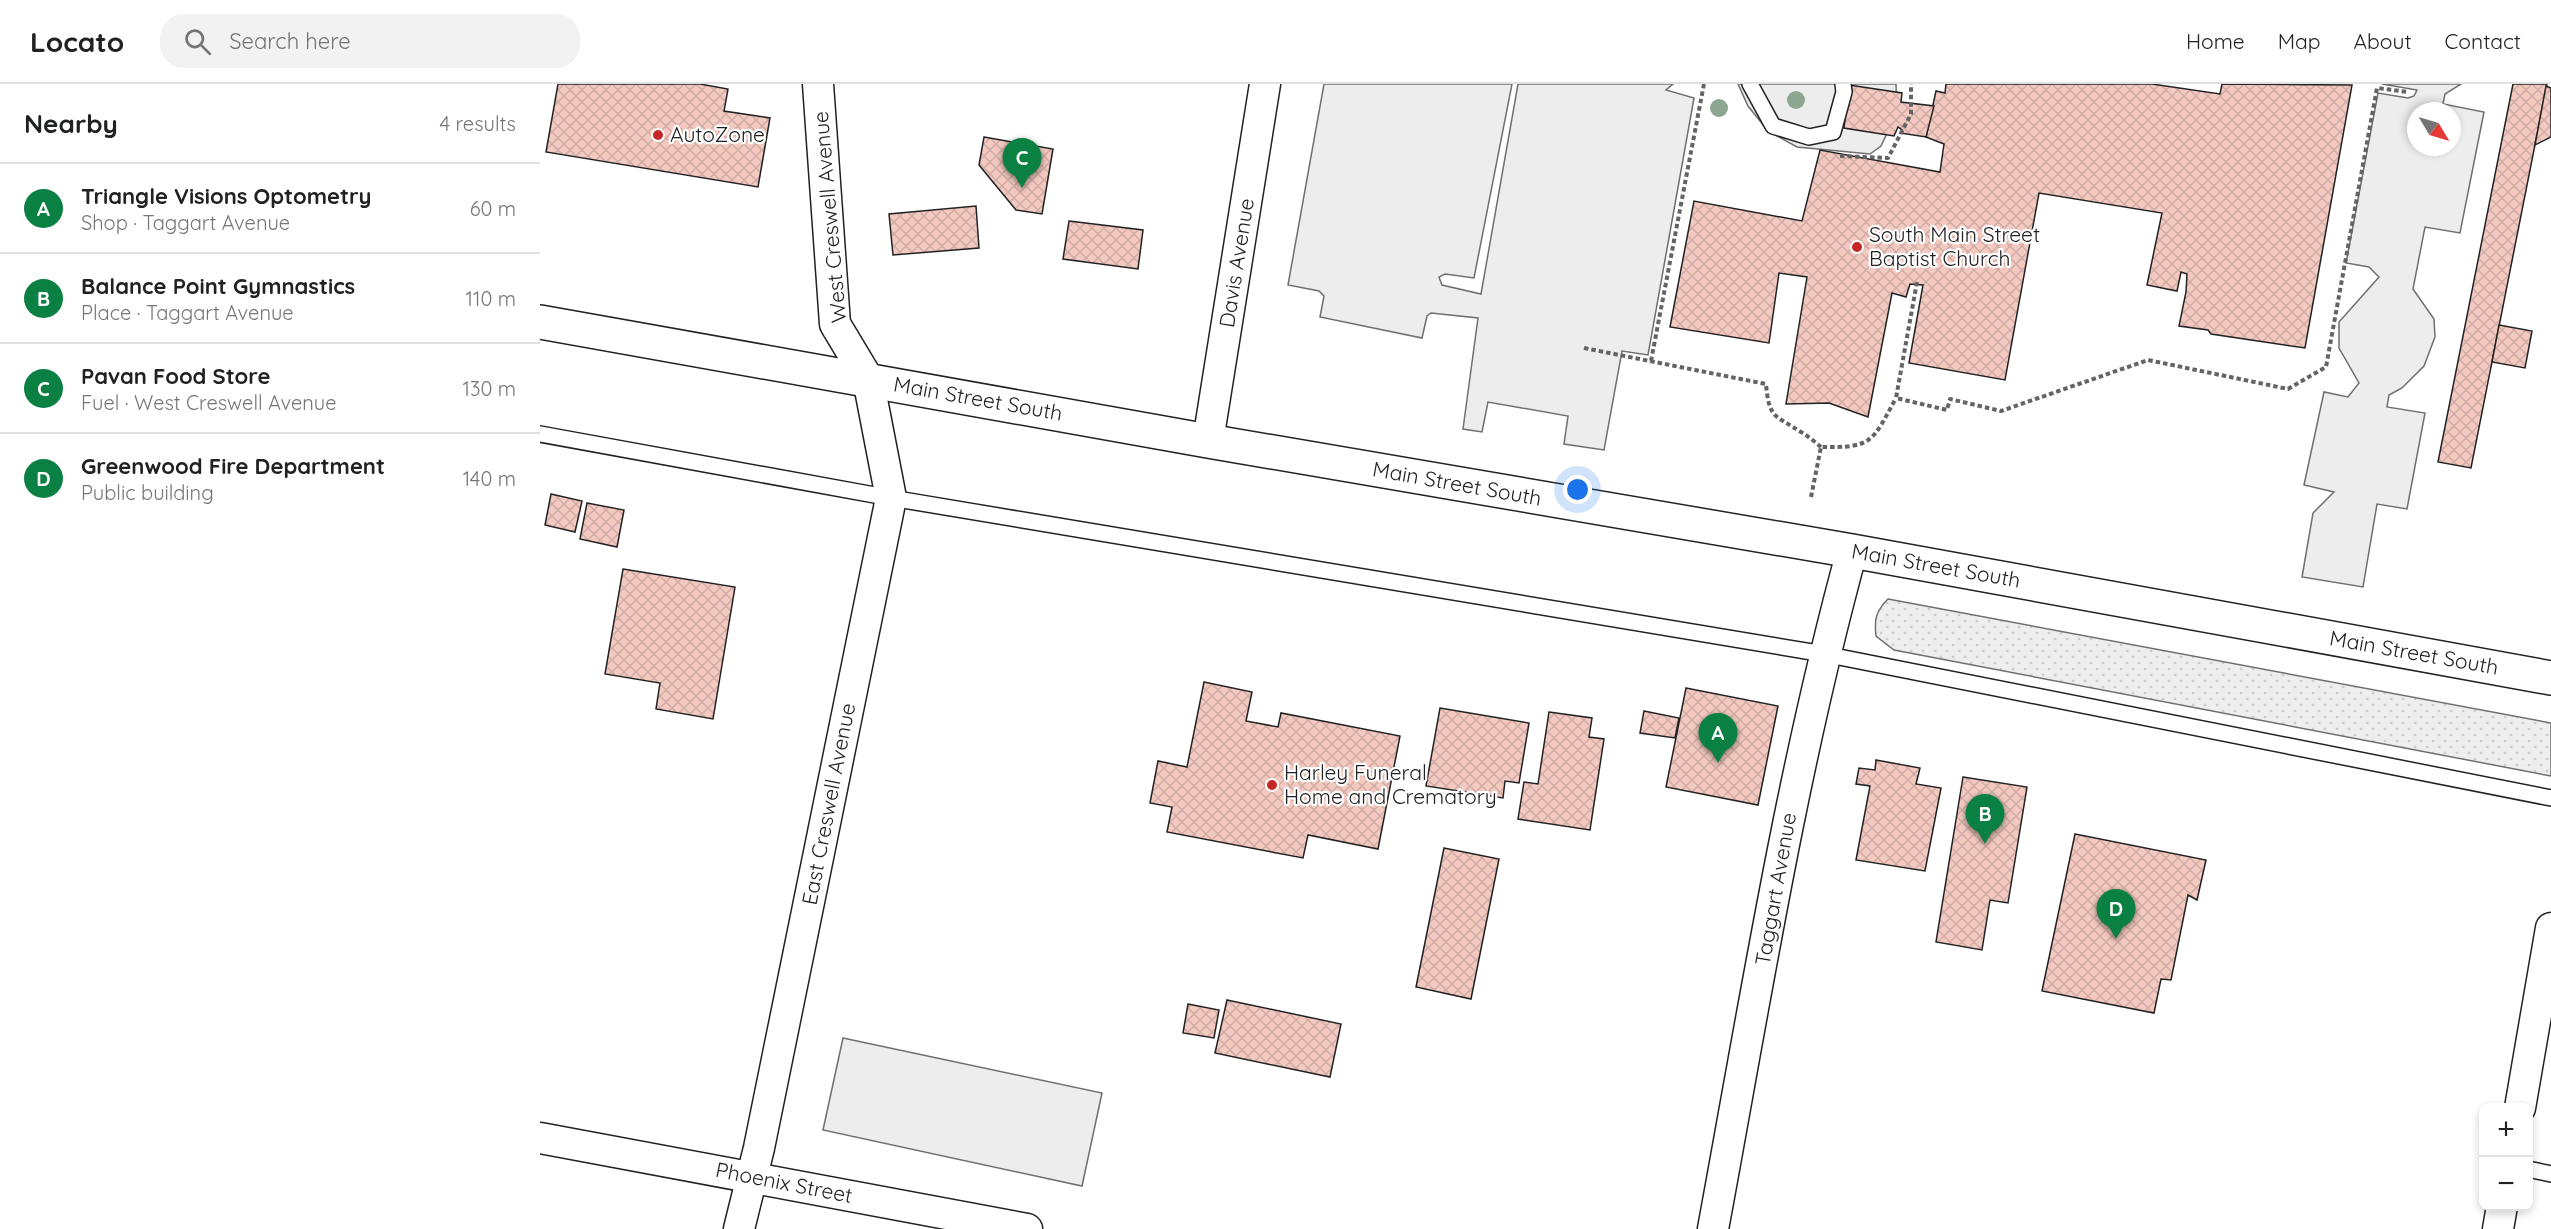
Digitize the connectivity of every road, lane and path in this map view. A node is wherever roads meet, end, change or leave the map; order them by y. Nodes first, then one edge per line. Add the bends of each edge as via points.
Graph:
1 (818, 84) edge
2 (1265, 84) edge
3 (1704, 84) edge
4 (1750, 84) edge
5 (1843, 84) edge
6 (2408, 92) dead end
7 (1917, 282) dead end
8 (540, 322) edge
9 (1584, 348) dead end
10 (1651, 361) junction
11 (868, 379) junction
12 (1896, 398) junction
13 (540, 434) edge
14 (1208, 441) junction
15 (1821, 447) junction
16 (1811, 497) dead end
17 (891, 498) junction
18 (1852, 551) junction
19 (1824, 654) junction
20 (2551, 678) edge
21 (2551, 798) edge
22 (2551, 928) edge
23 (2521, 1103) edge
24 (540, 1138) edge
25 (2533, 1170) edge
26 (2551, 1174) edge
27 (753, 1178) junction
28 (2501, 1211) edge
29 (739, 1229) edge
30 (1028, 1229) edge
31 (1713, 1229) edge
32 (2498, 1229) edge

1 - 11 street, West Creswell Avenue via 835,324
2 - 14 street, Davis Avenue
3 - 10 path
4 - 5 lane via 1773,126 1809,137 1833,132
6 - 12 path via 2377,88 2326,367 2288,389 2148,360 2001,411 1950,399 1947,410
7 - 12 path
8 - 11 main road, Main Street South
9 - 10 path
10 - 15 path via 1766,384 1768,402 1776,418
11 - 14 main road, Main Street South
11 - 17 street, East Creswell Avenue
12 - 15 path via 1875,436 1857,446
13 - 17 lane
14 - 18 main road, Main Street South
15 - 16 path
17 - 19 lane
17 - 27 street, East Creswell Avenue
18 - 19 street, Taggart Avenue
18 - 20 main road, Main Street South
19 - 21 lane
19 - 31 street, Taggart Avenue via 1795,781
22 - 23 street
24 - 27 street, Phoenix Street
25 - 26 lane
27 - 29 street, East Creswell Avenue
27 - 30 street, Phoenix Street
28 - 32 street

